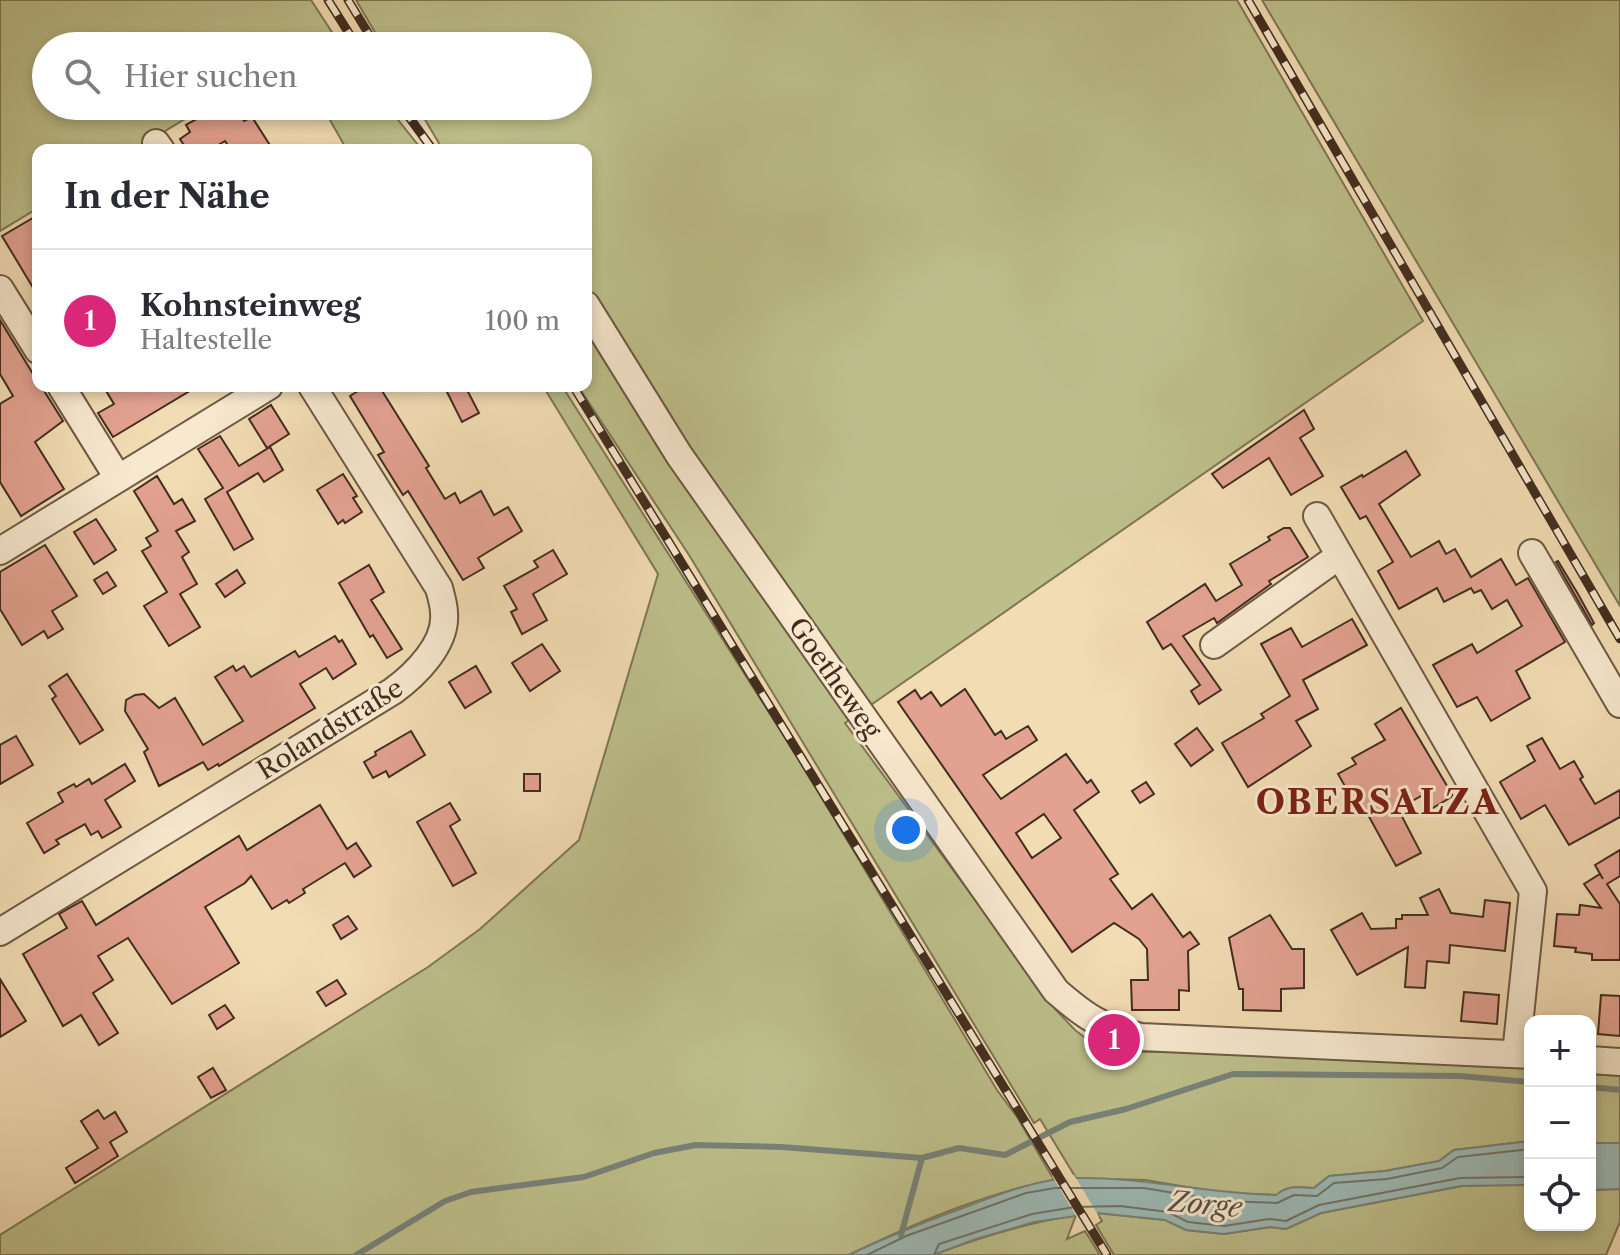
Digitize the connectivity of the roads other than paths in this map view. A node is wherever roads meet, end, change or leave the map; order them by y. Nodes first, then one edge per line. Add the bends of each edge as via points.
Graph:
1 (0, 289) edge
2 (592, 315) edge
3 (32, 340) edge
4 (65, 392) edge
5 (259, 392) edge
6 (316, 392) edge
7 (118, 478) junction
8 (1317, 516) dead end
9 (0, 551) edge
10 (1532, 553) dead end
11 (1339, 556) junction
12 (1214, 645) dead end
13 (1620, 704) edge
14 (0, 932) edge
15 (1523, 1054) edge
16 (1596, 1060) edge
17 (1620, 1062) edge

1 - 3 street
2 - 15 street, Goetheweg via 679,455 1056,991 1078,1010 1108,1028 1141,1037
4 - 7 street
5 - 7 street
6 - 14 street, Rolandstraße via 439,588 445,617 436,645 417,673 393,691
7 - 9 street
8 - 11 street
10 - 13 street
11 - 12 street
11 - 15 street via 1533,891
16 - 17 street

